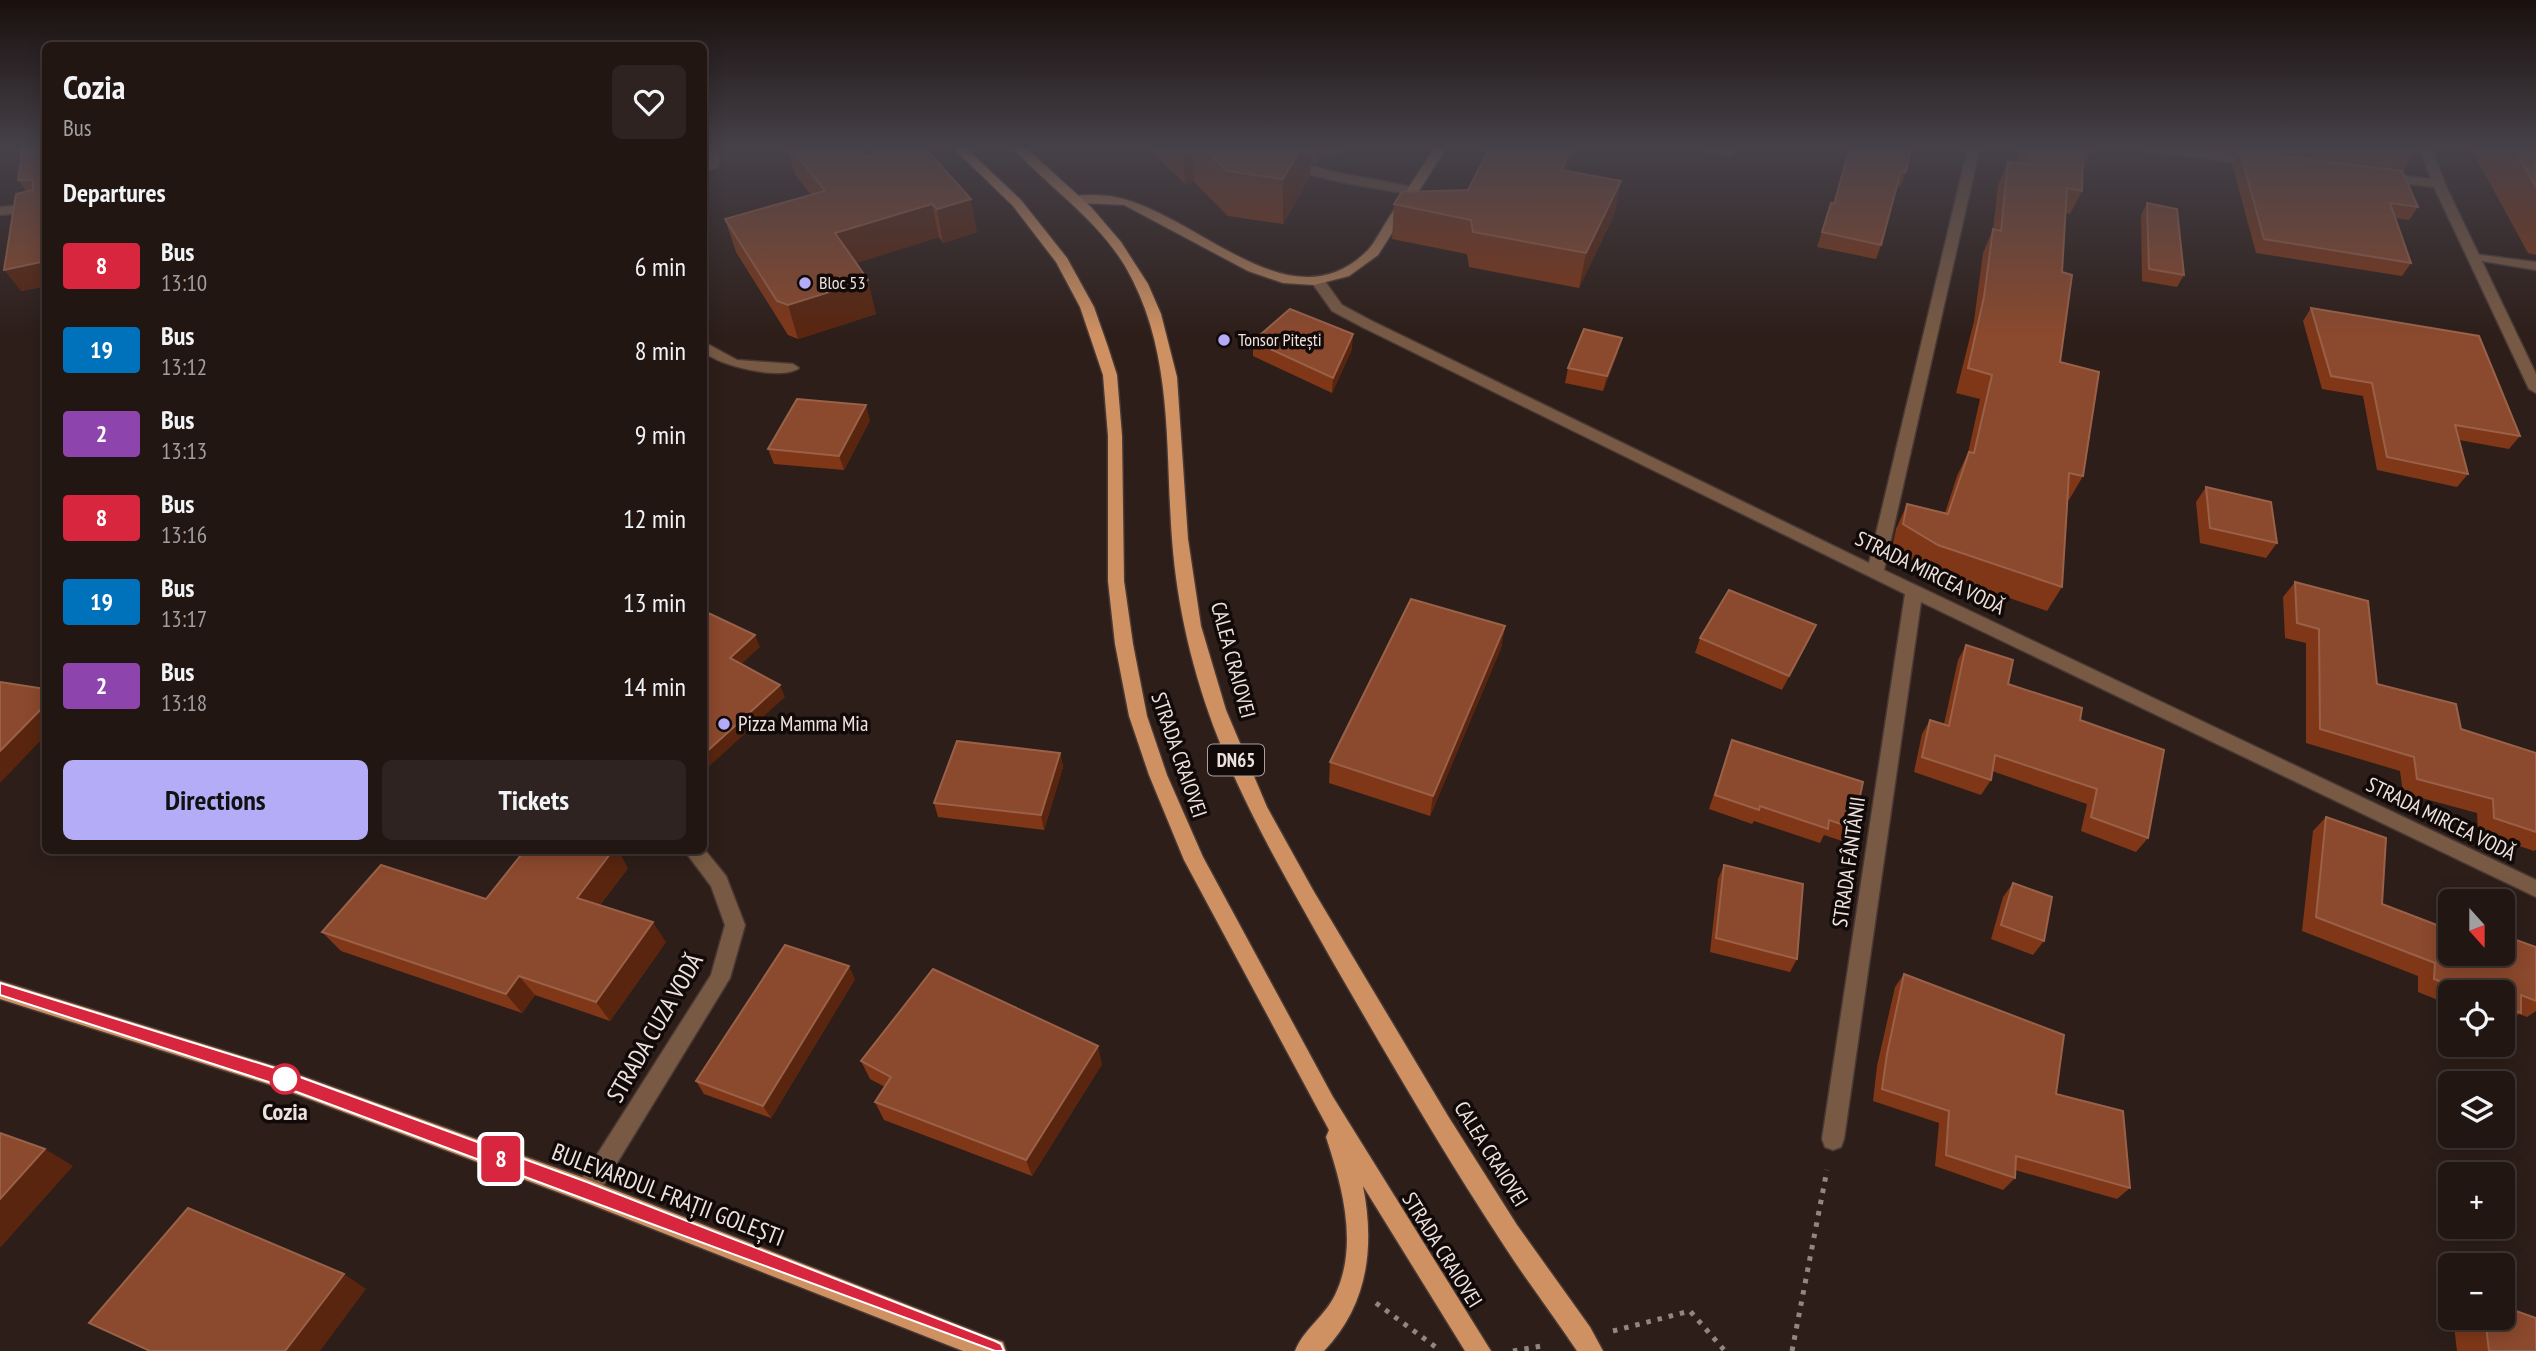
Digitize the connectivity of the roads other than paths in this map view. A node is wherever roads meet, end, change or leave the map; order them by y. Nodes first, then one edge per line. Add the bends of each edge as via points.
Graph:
1 (1023, 210) edge
2 (1088, 210) edge
3 (1144, 210) edge
4 (1401, 210) edge
5 (1959, 210) edge
6 (2451, 210) edge
7 (2474, 257) junction
8 (2536, 266) edge
9 (1317, 280) junction
10 (707, 350) edge
11 (793, 368) dead end
12 (2536, 389) edge
13 (1875, 573) junction
14 (1914, 592) junction
15 (696, 854) edge
16 (2536, 890) edge
17 (0, 990) edge
18 (1325, 1104) junction
19 (1833, 1139) road end
20 (587, 1191) junction
21 (1587, 1345) edge
22 (994, 1351) edge
23 (1307, 1351) edge
24 (1479, 1351) edge

1 - 18 main road, STRADA CRAIOVEI via 1062,261 1087,307 1110,375 1116,581 1138,716 1194,860
2 - 21 main road, CALEA CRAIOVEI / DN65 via 1140,282 1156,316 1170,367 1180,541 1193,627 1212,699 1238,766 1269,831 1377,1018 1510,1235
3 - 9 street via 1268,276
4 - 9 street via 1359,266
5 - 13 street
6 - 7 street
7 - 8 lane
7 - 12 street
9 - 13 street, STRADA MIRCEA VODĂ via 1337,307 1367,324
10 - 11 lane via 712,356 747,366
13 - 14 street, STRADA MIRCEA VODĂ
14 - 16 street, STRADA MIRCEA VODĂ
14 - 19 street, STRADA FÂNTÂNII
15 - 20 street, STRADA CUZA VODĂ via 719,882 735,925 720,978
17 - 20 main road, BULEVARDUL FRAȚII GOLEȘTI via 278,1077
18 - 23 main road via 1356,1196 1360,1240 1352,1285 1332,1323
18 - 24 main road, STRADA CRAIOVEI
20 - 22 main road, BULEVARDUL FRAȚII GOLEȘTI

